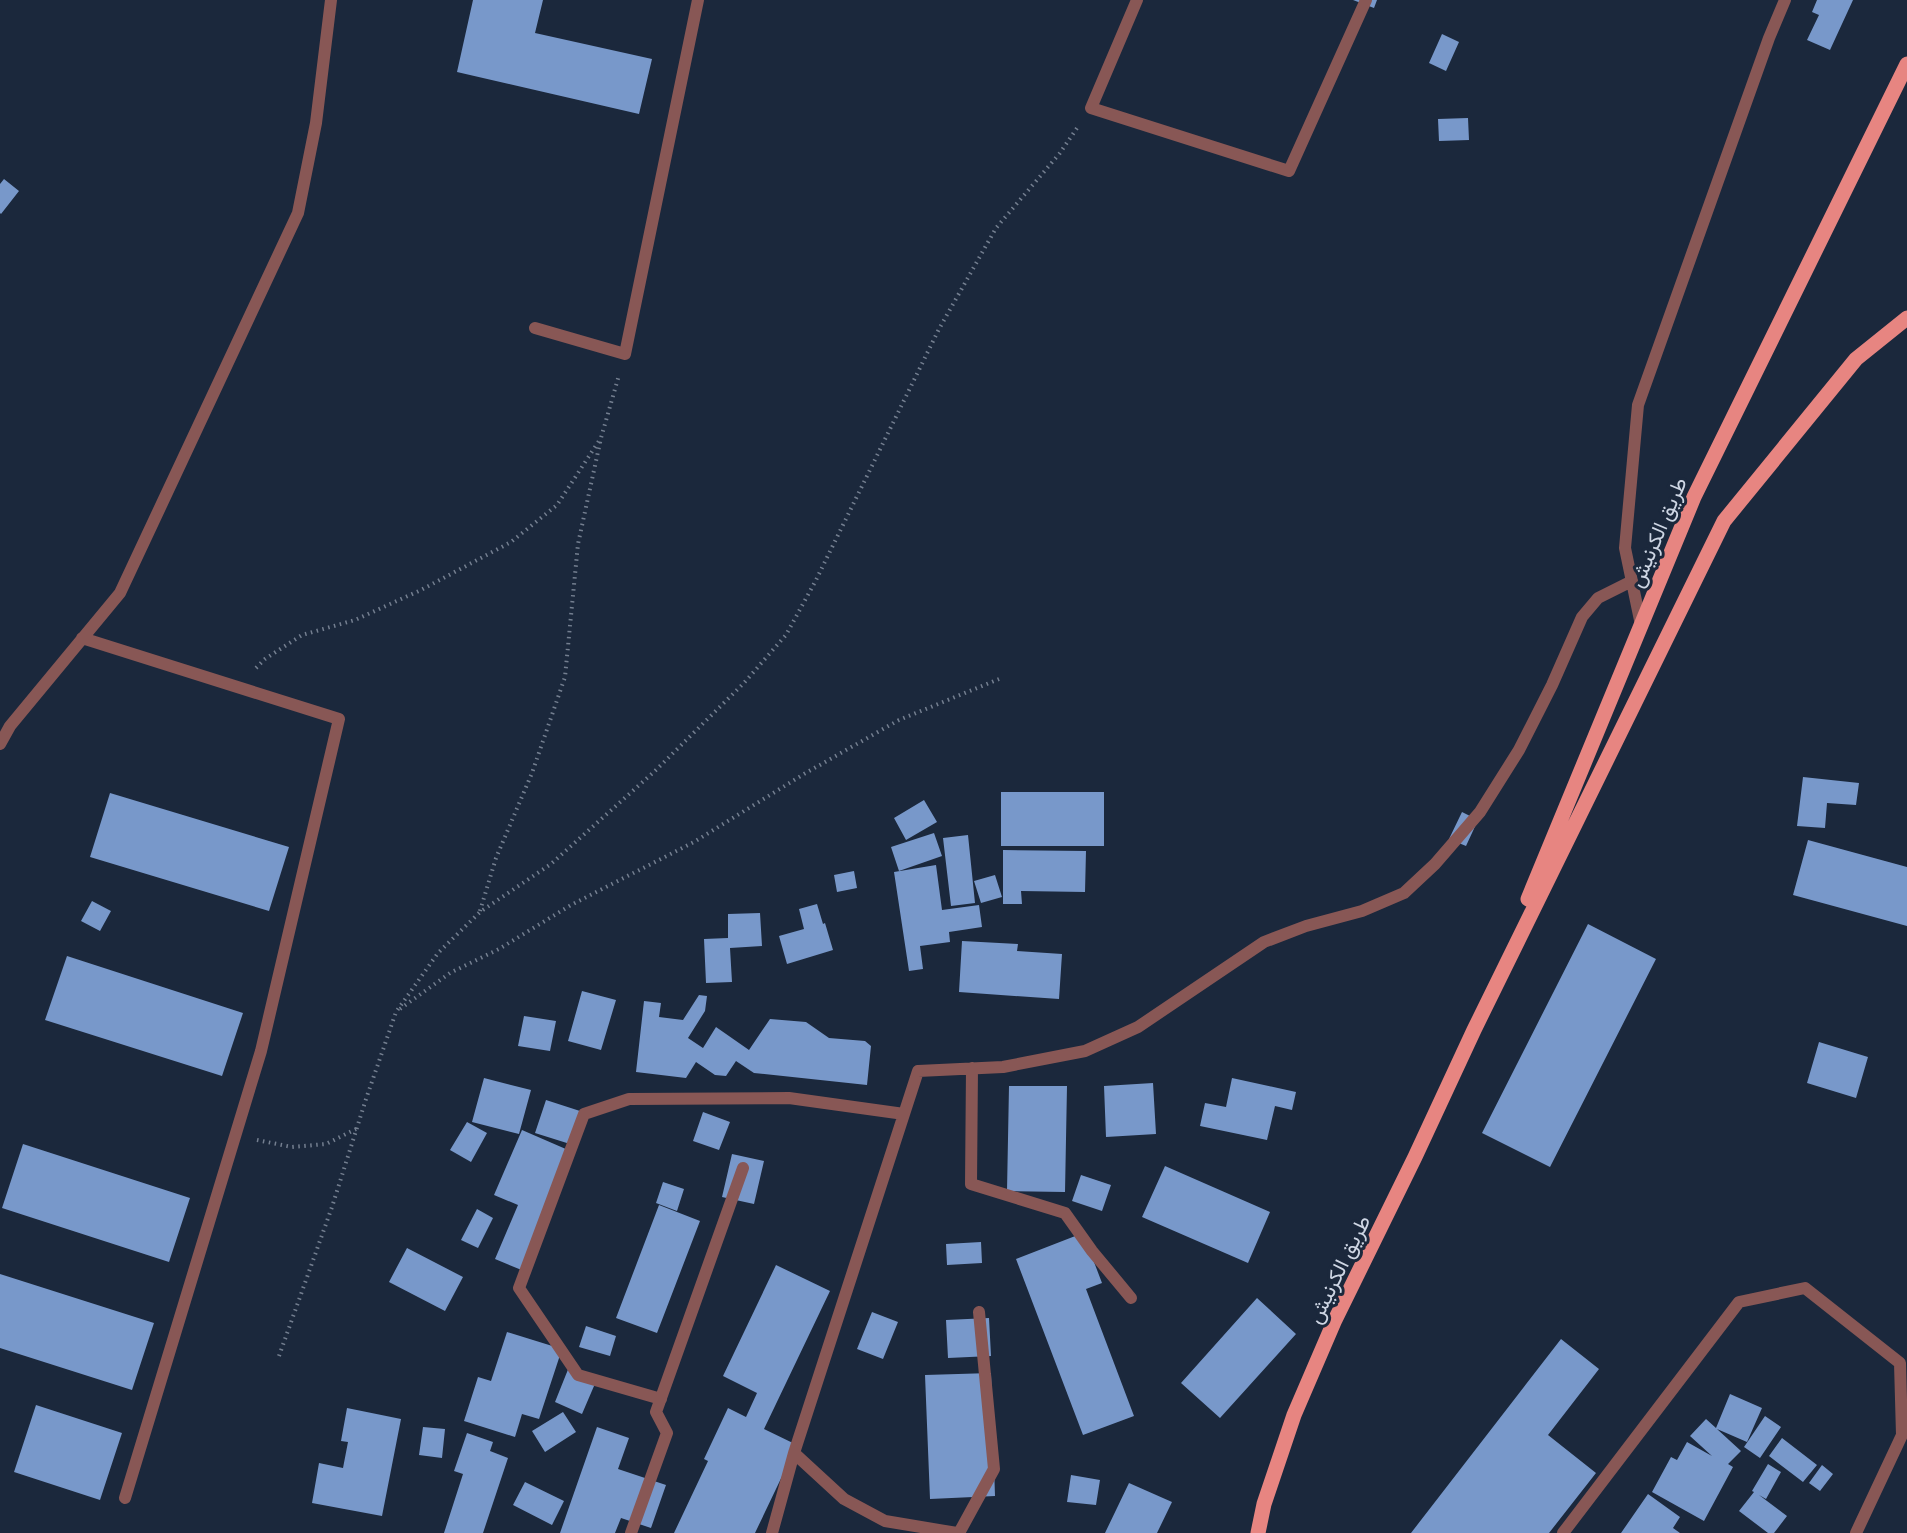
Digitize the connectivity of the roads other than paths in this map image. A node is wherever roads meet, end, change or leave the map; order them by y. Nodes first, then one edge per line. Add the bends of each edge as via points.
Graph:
1 (331, 0) edge
2 (699, 0) edge
3 (1137, 0) edge
4 (1365, 0) edge
5 (1785, 0) edge
6 (1907, 64) edge
7 (1907, 318) edge
8 (535, 328) dead end
9 (1632, 581) junction
10 (1641, 625) junction
11 (82, 638) junction
12 (0, 744) edge
13 (1474, 1030) junction
14 (972, 1068) junction
15 (904, 1114) junction
16 (743, 1168) dead end
17 (1131, 1298) dead end
18 (979, 1312) dead end
19 (661, 1398) junction
20 (794, 1453) junction
21 (124, 1498) dead end
22 (631, 1533) edge
23 (772, 1533) edge
24 (958, 1533) edge
25 (1258, 1533) edge
26 (1563, 1533) edge
27 (1856, 1533) edge

1 - 11 street via 316,123 298,213 120,593
2 - 8 street via 625,354
3 - 4 street via 1091,108 1289,171
5 - 9 street via 1638,405 1625,548
6 - 10 main road, طريق الكرنيش via 1694,497
7 - 13 main road, طريق الكرنيش via 1856,359 1724,521
9 - 10 street
9 - 14 street via 1598,598 1582,617 1519,750 1480,812 1435,864 1404,892 1362,911 1264,942 1138,1027 1085,1051 1003,1067
10 - 13 main road, طريق الكرنيش
11 - 12 street via 10,726
11 - 21 street via 339,719 261,1051
13 - 25 main road, طريق الكرنيش via 1298,1405
14 - 15 street via 918,1071
14 - 17 street via 971,1184 1065,1213
15 - 19 street via 789,1098 629,1099 584,1114 519,1288 578,1375
15 - 20 street
16 - 19 street
18 - 24 street via 994,1469
19 - 22 street via 656,1412 667,1433
20 - 23 street
20 - 24 street via 844,1499 885,1521
26 - 27 street via 1739,1302 1805,1288 1900,1363 1902,1435

